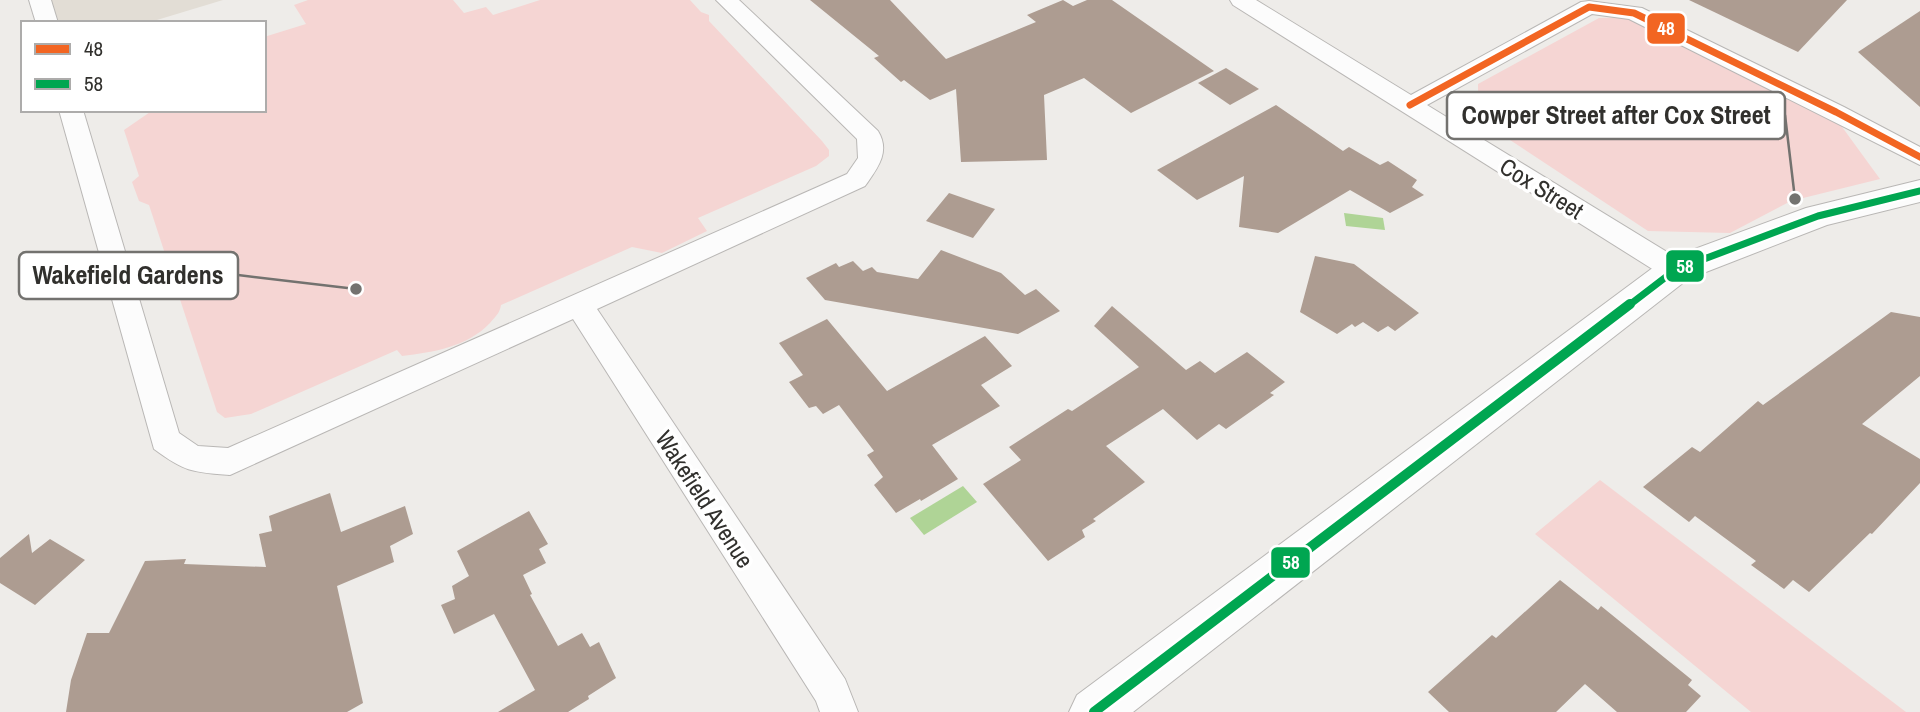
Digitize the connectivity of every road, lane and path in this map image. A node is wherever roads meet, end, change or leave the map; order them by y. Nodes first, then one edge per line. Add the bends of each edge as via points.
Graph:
1 (40, 0) edge
2 (727, 0) edge
3 (1241, 0) edge
4 (46, 21) edge
5 (1410, 105) junction
6 (72, 112) edge
7 (1920, 157) edge
8 (1920, 191) edge
9 (1675, 270) junction
10 (579, 305) junction
11 (842, 705) edge
12 (1094, 712) edge

1 - 4 street
2 - 10 street via 869,137 871,158 856,180
3 - 5 street, Cox Street
5 - 7 street via 1588,6 1634,13
5 - 9 street, Cox Street
6 - 10 street via 165,440 192,459 230,462
8 - 9 street via 1818,216
9 - 12 street
10 - 11 street, Wakefield Avenue

